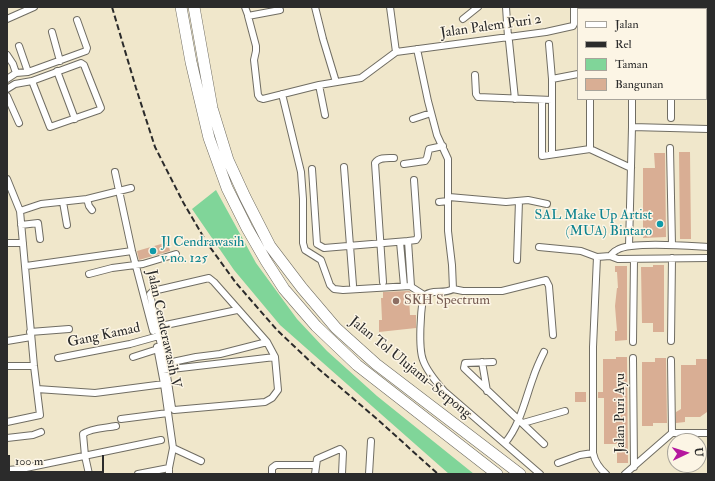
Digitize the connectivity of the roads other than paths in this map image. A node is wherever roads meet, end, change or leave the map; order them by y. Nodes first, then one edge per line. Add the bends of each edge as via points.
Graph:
1 (34, 7) edge
2 (181, 7) edge
3 (194, 7) edge
4 (245, 7) edge
5 (316, 7) edge
6 (390, 7) edge
7 (478, 7) edge
8 (506, 7) edge
9 (574, 7) edge
10 (280, 10) dead end
11 (248, 15) junction
12 (7, 19) edge
13 (463, 19) dead end
14 (77, 20) dead end
15 (52, 32) dead end
16 (508, 39) junction
17 (549, 44) dead end
18 (19, 46) dead end
19 (417, 49) junction
20 (396, 52) junction
21 (7, 55) edge
22 (60, 61) junction
23 (57, 71) junction
24 (28, 72) junction
25 (16, 73) junction
26 (577, 74) edge
27 (475, 75) dead end
28 (7, 79) edge
29 (552, 79) junction
30 (32, 81) junction
31 (336, 82) junction
32 (319, 85) junction
33 (7, 89) edge
34 (282, 94) junction
35 (7, 96) edge
36 (515, 99) junction
37 (542, 100) junction
38 (552, 100) junction
39 (590, 100) edge
40 (632, 100) edge
41 (671, 100) edge
42 (431, 113) junction
43 (325, 115) dead end
44 (671, 118) dead end
45 (75, 119) junction
46 (412, 119) dead end
47 (19, 123) dead end
48 (632, 127) junction
49 (708, 129) edge
50 (442, 146) junction
51 (670, 148) dead end
52 (590, 149) junction
53 (552, 154) junction
54 (394, 158) dead end
55 (404, 164) dead end
56 (344, 167) dead end
57 (631, 168) junction
58 (312, 169) dead end
59 (115, 172) dead end
60 (7, 179) edge
61 (414, 180) dead end
62 (131, 188) dead end
63 (118, 192) junction
64 (87, 199) junction
65 (448, 199) junction
66 (519, 201) junction
67 (63, 202) junction
68 (439, 202) dead end
69 (547, 204) dead end
70 (92, 210) dead end
71 (20, 211) junction
72 (21, 225) junction
73 (67, 225) dead end
74 (40, 238) dead end
75 (400, 242) junction
76 (408, 242) junction
77 (7, 243) edge
78 (23, 243) junction
79 (381, 244) junction
80 (672, 245) junction
81 (350, 246) junction
82 (629, 246) junction
83 (539, 247) dead end
84 (708, 247) edge
85 (132, 251) junction
86 (176, 254) dead end
87 (610, 256) junction
88 (597, 257) junction
89 (634, 258) junction
90 (672, 258) junction
91 (708, 258) edge
92 (517, 260) dead end
93 (137, 264) junction
94 (26, 266) junction
95 (89, 274) dead end
96 (383, 282) dead end
97 (353, 285) dead end
98 (404, 286) junction
99 (411, 286) junction
100 (453, 289) junction
101 (424, 295) junction
102 (237, 310) junction
103 (156, 326) junction
104 (69, 329) dead end
105 (31, 334) junction
106 (553, 335) dead end
107 (155, 337) junction
108 (7, 341) edge
109 (671, 341) dead end
110 (267, 342) junction
111 (633, 342) dead end
112 (158, 349) junction
113 (544, 352) dead end
114 (220, 354) junction
115 (133, 357) dead end
116 (275, 357) junction
117 (58, 358) dead end
118 (633, 358) dead end
119 (185, 360) junction
120 (671, 360) dead end
121 (482, 362) junction
122 (493, 362) dead end
123 (221, 364) junction
124 (7, 366) edge
125 (34, 366) junction
126 (163, 367) junction
127 (186, 367) junction
128 (164, 384) junction
129 (38, 389) junction
130 (487, 391) junction
131 (565, 411) dead end
132 (168, 413) junction
133 (121, 419) dead end
134 (521, 421) junction
135 (7, 422) edge
136 (116, 426) dead end
137 (42, 432) dead end
138 (672, 433) edge
139 (7, 438) edge
140 (667, 438) edge
141 (161, 440) dead end
142 (371, 441) dead end
143 (505, 443) junction
144 (544, 444) dead end
145 (173, 448) junction
146 (593, 453) junction
147 (85, 456) junction
148 (201, 461) dead end
149 (558, 463) dead end
150 (315, 465) junction
151 (634, 468) junction
152 (7, 470) edge
153 (169, 471) edge
154 (89, 474) edge
155 (138, 474) edge
156 (272, 474) edge
157 (315, 474) edge
158 (342, 474) edge
159 (369, 474) edge
160 (497, 474) edge
161 (520, 474) edge
162 (540, 474) edge
163 (606, 474) edge
164 (625, 474) edge

1 - 12 street
2 - 160 highway, Jalan Tol Ulujami–Serpong via 209,138 227,188 247,228 284,289 316,326 357,365
3 - 161 highway, Jalan Tol Ulujami–Serpong via 212,108 222,142 245,197 270,246 336,328 376,364
4 - 11 street
5 - 31 street via 322,39
6 - 20 street
7 - 13 street
8 - 16 street
9 - 16 street, Jalan Palem Puri 2 via 573,26
10 - 11 street
11 - 34 street via 256,51 254,60 258,95 263,99
14 - 22 street via 87,50
15 - 22 street
16 - 19 street, Jalan Palem Puri 2
16 - 36 street
17 - 29 street
18 - 24 street
19 - 20 street, Jalan Palem Puri 2
19 - 42 street
20 - 31 street via 361,78
21 - 25 street
22 - 24 street
23 - 30 street
23 - 45 street
23 - 45 street via 82,63 101,106 99,110
24 - 25 street
25 - 28 street
26 - 29 street
27 - 36 street via 478,98
29 - 38 street
30 - 33 street via 15,84
30 - 45 street via 50,127
31 - 32 street
32 - 34 street
32 - 43 street
34 - 98 street via 301,172 305,250 321,260 330,285 334,289
35 - 47 street
36 - 37 street
37 - 38 street
37 - 53 street via 542,156
38 - 53 street
39 - 52 street
40 - 48 street
41 - 44 street
42 - 46 street
42 - 50 street
48 - 49 street
48 - 57 street
50 - 55 street via 429,149 424,161
50 - 65 street via 448,159
51 - 80 street
52 - 53 street
52 - 57 street
54 - 79 street via 380,159 375,164
56 - 81 street
57 - 82 street
58 - 81 street via 317,244 324,248
59 - 63 street, Jalan Cenderawasih V
60 - 71 street
61 - 76 street via 418,237
62 - 63 street
63 - 64 street
63 - 85 street, Jalan Cenderawasih V
64 - 67 street
64 - 70 street
65 - 66 street
65 - 68 street
65 - 100 street
66 - 69 street via 539,201
66 - 92 street
67 - 71 street via 41,204
67 - 73 street
71 - 72 street
72 - 74 street via 38,223
72 - 78 street
75 - 76 street
75 - 79 street
75 - 98 street
76 - 99 street
77 - 78 street
78 - 94 street
79 - 81 street
79 - 96 street
80 - 82 street
80 - 84 street
81 - 97 street
82 - 87 street via 617,249
83 - 88 street via 581,251
85 - 93 street, Jalan Cenderawasih V
85 - 94 street
86 - 93 street
87 - 88 street
87 - 89 street via 618,259
88 - 146 street via 593,347
89 - 90 street
89 - 111 street
90 - 91 street
90 - 109 street
93 - 95 street
93 - 107 street, Jalan Cenderawasih V
94 - 105 street
98 - 99 street
99 - 101 street
100 - 101 street
100 - 106 street via 502,291 547,281
101 - 143 street via 421,338 423,360 438,385
102 - 103 street
102 - 103 street via 209,278 150,293
102 - 110 street
103 - 126 street
104 - 105 street
105 - 108 street
105 - 125 street
107 - 112 street, Jalan Cenderawasih V
107 - 117 street, Gang Kamad
110 - 114 street
110 - 116 street
112 - 115 street
112 - 126 street, Jalan Cenderawasih V
113 - 134 street via 533,377
114 - 119 street
114 - 123 street
116 - 123 street
116 - 126 street via 278,390 265,402 174,410
118 - 151 street, Jalan Puri Ayu
119 - 126 street
119 - 127 street
120 - 138 street
121 - 122 street
121 - 130 street
121 - 130 street via 465,363 464,368
123 - 127 street
124 - 125 street
125 - 129 street
126 - 127 street
126 - 128 street, Jalan Cenderawasih V
128 - 129 street via 95,393
128 - 132 street, Jalan Cenderawasih V
129 - 135 street via 40,416
130 - 134 street
131 - 134 street
132 - 133 street
132 - 145 street, Jalan Cenderawasih V
134 - 143 street
134 - 144 street
136 - 147 street via 85,433 82,437
137 - 139 street
140 - 151 street
141 - 147 street
142 - 159 street
143 - 162 street
145 - 148 street
145 - 153 street, Jalan Cenderawasih V
146 - 149 street
146 - 163 street via 598,467
147 - 152 street
147 - 154 street
150 - 156 street via 276,465 272,468
150 - 157 street
150 - 158 street via 319,457 340,449 343,452
151 - 164 street
153 - 155 street

